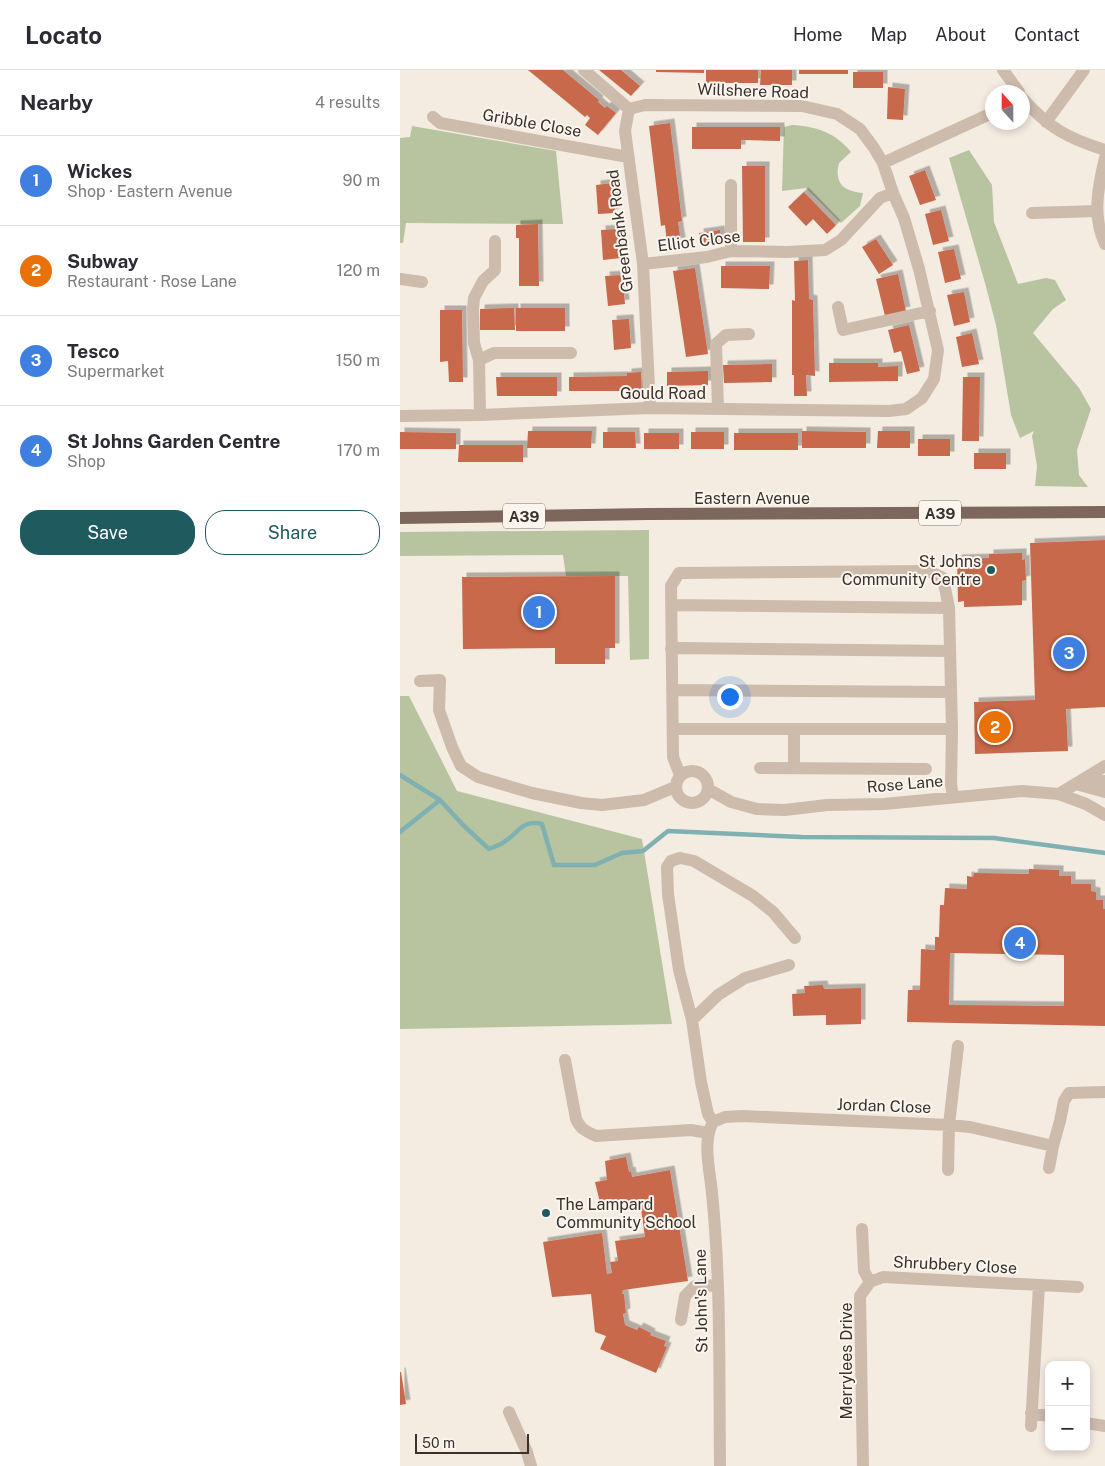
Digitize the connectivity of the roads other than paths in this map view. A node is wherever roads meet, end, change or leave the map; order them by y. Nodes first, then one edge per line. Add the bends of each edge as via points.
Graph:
1 (584, 70) edge
2 (1004, 70) edge
3 (1084, 70) edge
4 (1014, 85) edge
5 (1030, 105) edge
6 (629, 109) junction
7 (985, 116) edge
8 (433, 117) dead end
9 (1046, 122) junction
10 (1105, 150) edge
11 (628, 157) junction
12 (1105, 158) edge
13 (883, 163) junction
14 (731, 185) dead end
15 (893, 193) junction
16 (1097, 211) junction
17 (1032, 212) dead end
18 (495, 241) dead end
19 (1105, 244) edge
20 (731, 251) junction
21 (643, 264) junction
22 (400, 279) edge
23 (422, 282) dead end
24 (838, 307) dead end
25 (930, 311) junction
26 (749, 334) dead end
27 (571, 353) dead end
28 (479, 360) junction
29 (922, 398) joint
30 (650, 408) junction
31 (718, 409) junction
32 (480, 415) junction
33 (400, 416) edge
34 (1105, 512) edge
35 (400, 518) edge
36 (671, 605) junction
37 (949, 608) junction
38 (671, 649) junction
39 (950, 651) junction
40 (420, 681) dead end
41 (672, 690) junction
42 (950, 692) junction
43 (673, 729) junction
44 (794, 729) junction
45 (952, 729) junction
46 (1105, 766) edge
47 (760, 768) dead end
48 (794, 768) junction
49 (926, 769) dead end
50 (678, 781) junction
51 (1079, 782) junction
52 (1105, 782) edge
53 (708, 789) junction
54 (1105, 792) edge
55 (1058, 794) junction
56 (953, 797) junction
57 (1105, 815) edge
58 (795, 938) dead end
59 (789, 965) dead end
60 (692, 1020) junction
61 (958, 1046) dead end
62 (565, 1060) dead end
63 (1105, 1092) edge
64 (949, 1125) junction
65 (710, 1128) junction
66 (1054, 1146) junction
67 (1050, 1168) dead end
68 (948, 1170) dead end
69 (862, 1229) dead end
70 (870, 1282) junction
71 (718, 1285) junction
72 (1040, 1285) junction
73 (1078, 1287) dead end
74 (681, 1320) dead end
75 (509, 1412) dead end
76 (1045, 1417) edge
77 (1090, 1424) edge
78 (1105, 1426) edge
79 (531, 1466) edge
80 (720, 1466) edge
81 (863, 1466) edge

1 - 6 street
2 - 4 street
3 - 9 street
5 - 9 street
6 - 11 street, Greenbank Road via 625,131
6 - 13 street, Willshere Road via 644,105 802,106 838,114 860,129
7 - 13 street
8 - 11 street, Gribble Close via 440,123
9 - 10 street via 1083,143
11 - 21 street, Greenbank Road
12 - 16 street
13 - 15 street, Willshere Road
14 - 20 street
15 - 20 street, Elliot Close via 880,198 841,240 825,250
15 - 25 street, Willshere Road via 904,218
16 - 17 street
16 - 19 street
18 - 28 street via 495,270 474,298 474,343
20 - 21 street, Elliot Close
21 - 30 street, Greenbank Road
22 - 23 street
24 - 25 street via 842,330
25 - 29 street, Willshere Road via 938,350 934,379
26 - 31 street via 726,335 716,344
27 - 28 street via 494,353
28 - 32 street
29 - 31 street, Gould Road via 906,409 889,411
30 - 31 street, Gould Road
30 - 32 street, Gould Road
32 - 33 street, Gould Road
34 - 35 main road, Eastern Avenue / A39
36 - 37 street
36 - 37 street via 671,586 679,573 928,571 942,578
36 - 38 street
37 - 39 street
38 - 39 street
38 - 41 street
39 - 42 street
40 - 50 street via 440,680 439,710 452,747 461,766 478,777 532,793 602,805 644,800
41 - 42 street
41 - 43 street
42 - 45 street
43 - 44 street
43 - 50 street via 673,757
44 - 45 street
44 - 48 street
45 - 56 street
46 - 51 street
47 - 48 street
48 - 49 street
50 - 53 street via 685,772 692,770 703,775
50 - 53 street via 677,794 686,802 700,801
51 - 52 street
51 - 54 street
51 - 55 street
53 - 56 street, Rose Lane via 731,802 757,809 784,810
55 - 56 street, Rose Lane via 1022,791
55 - 57 street, Rose Lane
58 - 60 street, St John's Lane via 774,912 753,896 694,861 680,858 671,861 667,867 668,894 679,970
59 - 60 street via 745,978 718,995
60 - 65 street, St John's Lane
61 - 64 street
62 - 65 street, Jordan Close via 576,1119 580,1126 596,1136
63 - 66 street via 1069,1093
64 - 65 street, Jordan Close via 742,1116 725,1117
64 - 66 street, Jordan Close
64 - 68 street
65 - 71 street, St John's Lane via 707,1139 716,1224
66 - 67 street
69 - 70 street via 864,1270
70 - 72 street, Shrubbery Close via 884,1277
70 - 81 street, Merrylees Drive via 860,1296
71 - 74 street via 695,1286 685,1296
71 - 80 street, St John's Lane
72 - 73 street, Shrubbery Close
72 - 76 street, Shrubbery Close via 1031,1420
75 - 79 street
77 - 78 street

